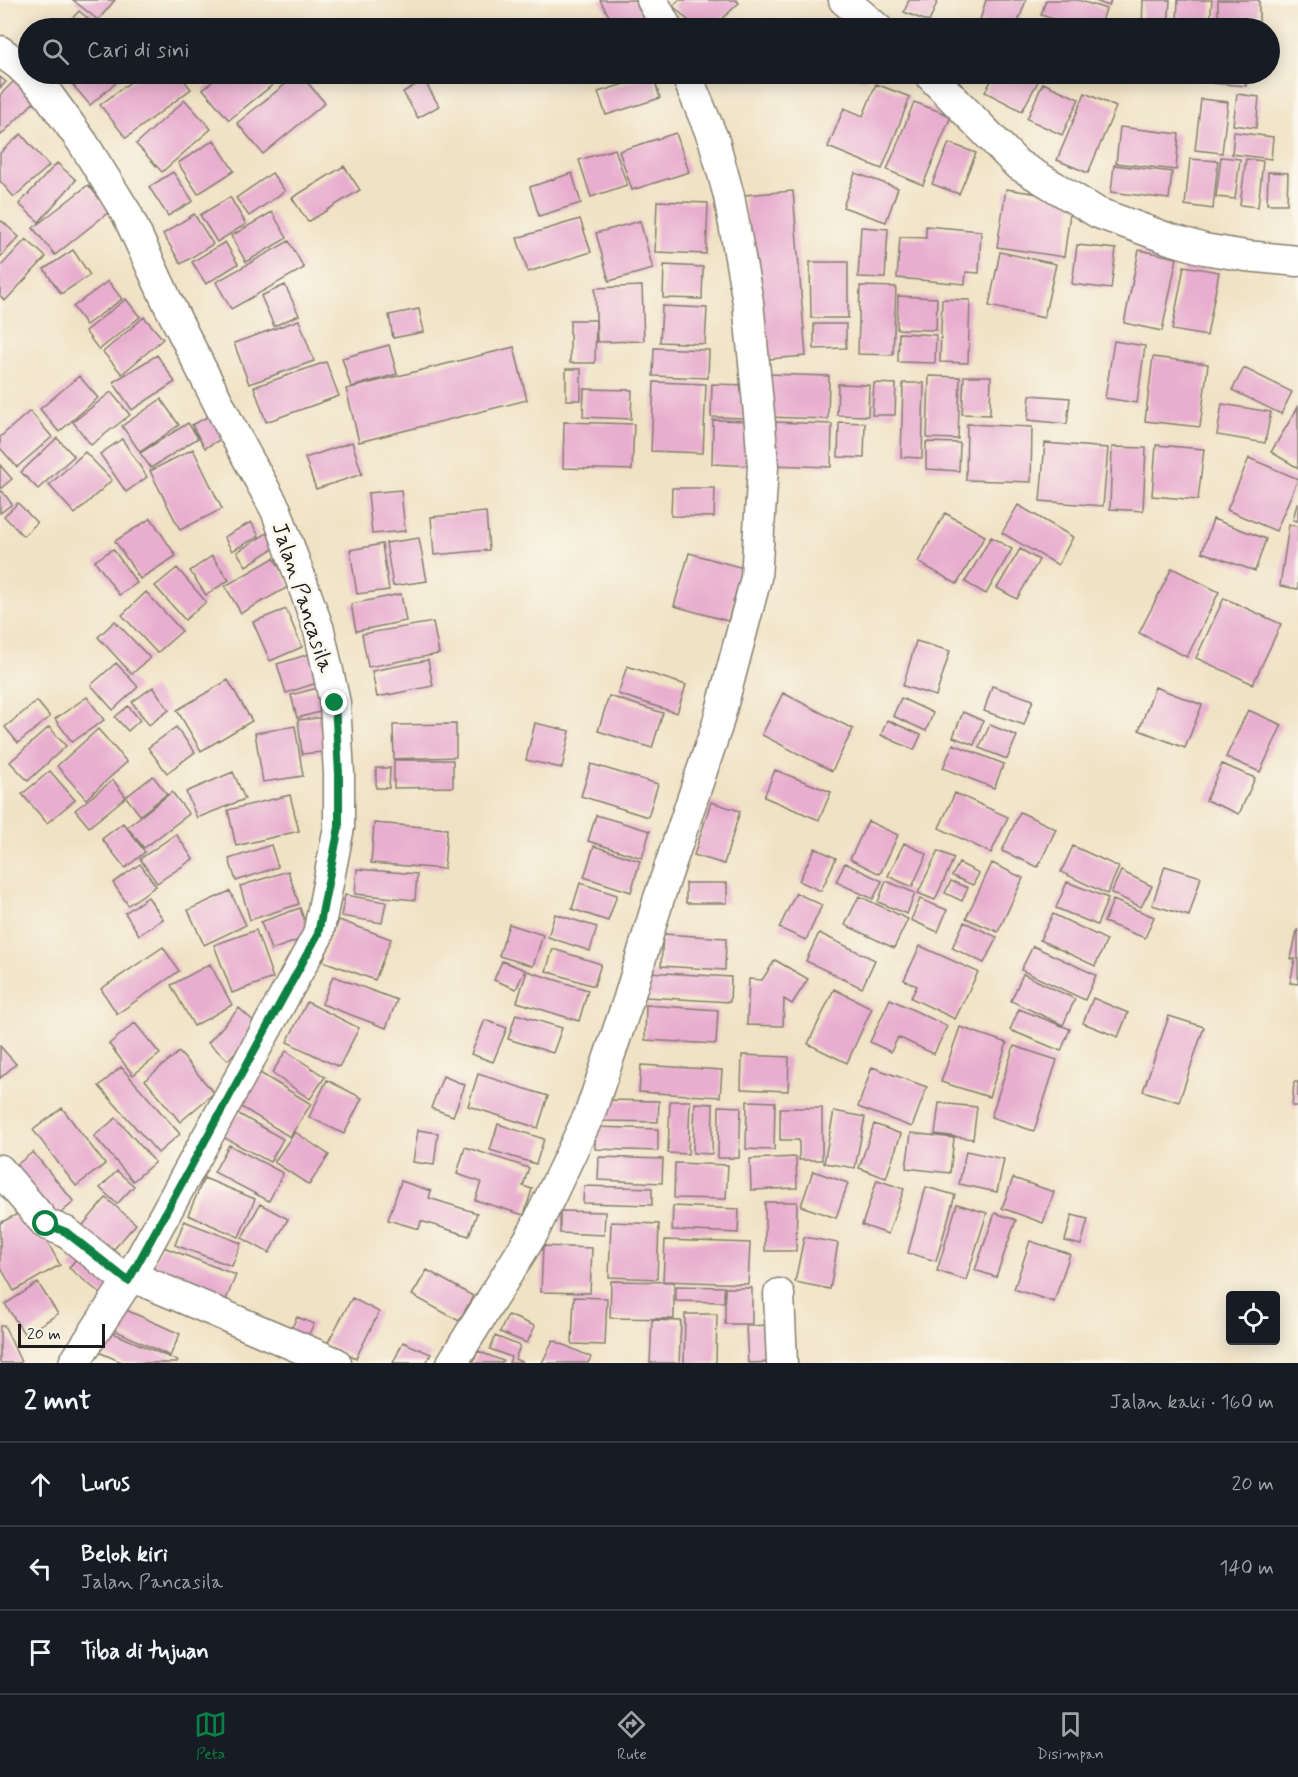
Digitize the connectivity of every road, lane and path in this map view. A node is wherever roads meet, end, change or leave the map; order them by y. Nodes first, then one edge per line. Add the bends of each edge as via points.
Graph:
1 (652, 0) edge
2 (844, 0) edge
3 (662, 18) edge
4 (865, 18) edge
5 (0, 51) edge
6 (18, 63) edge
7 (39, 84) edge
8 (690, 84) edge
9 (938, 84) edge
10 (1298, 261) edge
11 (0, 1170) edge
12 (129, 1278) junction
13 (780, 1294) dead end
14 (74, 1363) edge
15 (336, 1363) edge
16 (452, 1363) edge
17 (782, 1363) edge

1 - 3 street
2 - 4 street
5 - 6 street, Jalan Pancasila
7 - 12 street, Jalan Pancasila via 83,143 127,214 168,303 276,510 319,630 335,703 339,827 318,934
8 - 16 street via 714,141 726,185 748,302 763,467 756,578 717,726 590,1113 533,1233
9 - 10 street via 1017,164 1098,213 1204,249
11 - 12 street via 46,1224 66,1232
12 - 14 street, Jalan Pancasila
12 - 15 street
13 - 17 street

